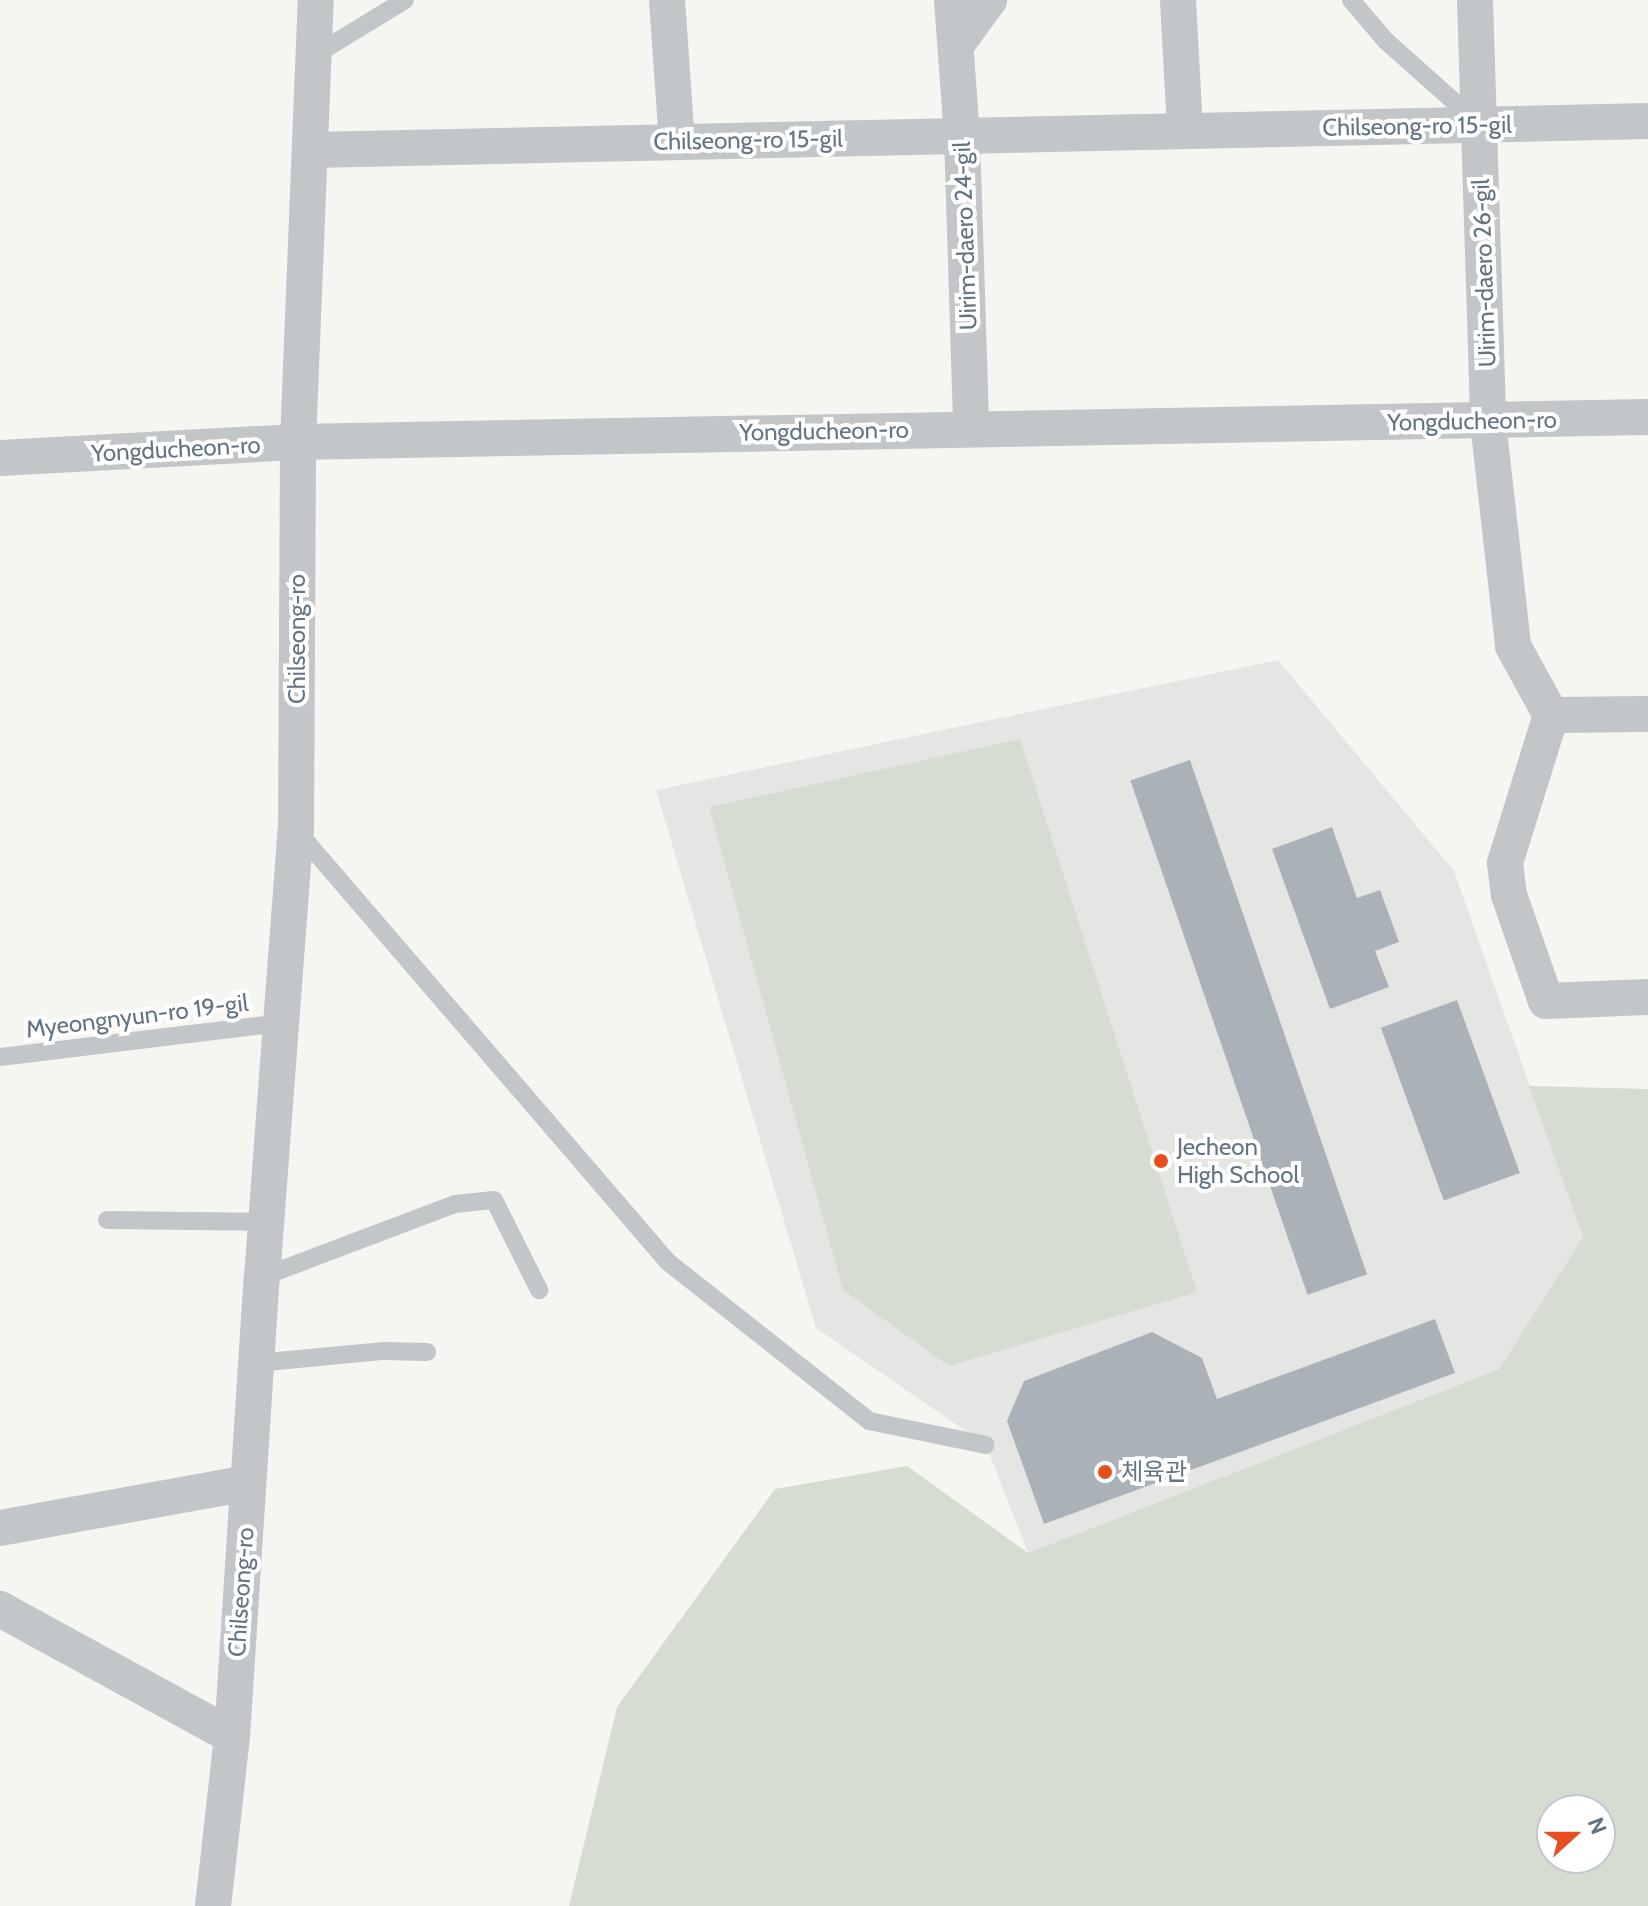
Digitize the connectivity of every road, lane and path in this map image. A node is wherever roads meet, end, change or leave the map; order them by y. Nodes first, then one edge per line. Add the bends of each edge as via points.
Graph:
1 (316, 0) edge
2 (405, 0) edge
3 (667, 0) edge
4 (952, 0) edge
5 (989, 0) edge
6 (1178, 0) edge
7 (1351, 0) edge
8 (1475, 0) edge
9 (956, 45) junction
10 (315, 55) junction
11 (1648, 121) edge
12 (1480, 125) junction
13 (1185, 131) junction
14 (962, 136) junction
15 (677, 142) junction
16 (311, 150) junction
17 (1648, 417) edge
18 (1488, 422) junction
19 (971, 428) junction
20 (298, 442) junction
21 (0, 458) edge
22 (1648, 714) edge
23 (1551, 715) junction
24 (296, 830) junction
25 (1648, 997) edge
26 (280, 1023) junction
27 (0, 1057) edge
28 (107, 1220) dead end
29 (266, 1222) junction
30 (262, 1277) junction
31 (539, 1290) dead end
32 (427, 1352) dead end
33 (256, 1363) junction
34 (986, 1445) dead end
35 (248, 1483) junction
36 (0, 1528) edge
37 (0, 1609) edge
38 (232, 1736) junction
39 (213, 1906) edge

1 - 10 street, Chilseong-ro
2 - 10 lane
3 - 15 street
4 - 9 street, Uirim-daero 24-gil
5 - 9 street
6 - 13 street
7 - 12 lane via 1386,41
8 - 12 street, Uirim-daero 26-gil
9 - 14 street, Uirim-daero 24-gil
10 - 16 street, Chilseong-ro
11 - 12 street, Chilseong-ro 15-gil
12 - 13 street, Chilseong-ro 15-gil
12 - 18 street, Uirim-daero 26-gil
13 - 14 street, Chilseong-ro 15-gil
14 - 15 street, Chilseong-ro 15-gil
14 - 19 street, Uirim-daero 24-gil
15 - 16 street, Chilseong-ro 15-gil
16 - 20 street, Chilseong-ro
17 - 18 street, Yongducheon-ro
18 - 19 street, Yongducheon-ro
18 - 23 street, Uirim-daero 26-gil via 1513,646
19 - 20 street, Yongducheon-ro
20 - 21 street, Yongducheon-ro
20 - 24 street, Chilseong-ro
22 - 23 street
23 - 25 street via 1505,863 1509,895 1546,1001
24 - 26 street, Chilseong-ro
24 - 34 lane via 668,1262 869,1421
26 - 27 lane, Myeongnyun-ro 19-gil
26 - 29 street, Chilseong-ro
28 - 29 lane
29 - 30 street, Chilseong-ro
30 - 31 lane via 455,1204 494,1200
30 - 33 street, Chilseong-ro
32 - 33 lane
33 - 35 street, Chilseong-ro
35 - 36 street
35 - 38 street, Chilseong-ro
37 - 38 street
38 - 39 street, Chilseong-ro

